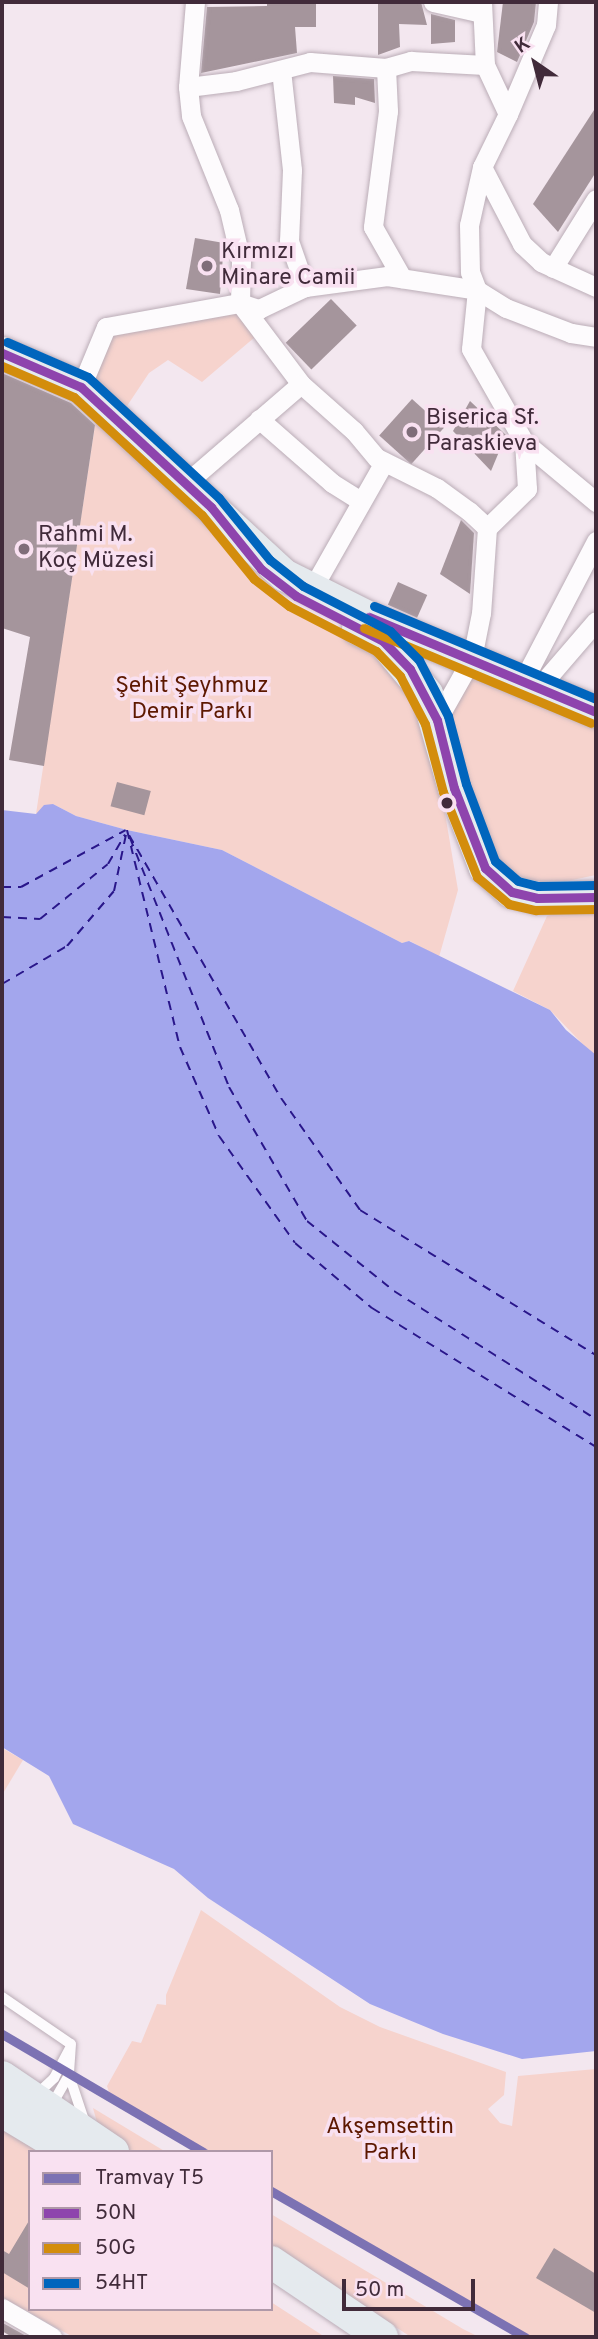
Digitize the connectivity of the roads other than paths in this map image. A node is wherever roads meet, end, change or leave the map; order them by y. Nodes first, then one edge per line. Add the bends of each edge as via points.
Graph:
1 (195, 2) edge
2 (433, 2) edge
3 (548, 2) edge
4 (482, 7) edge
5 (485, 65) junction
6 (386, 68) junction
7 (281, 70) junction
8 (188, 87) junction
9 (508, 114) junction
10 (482, 167) junction
11 (596, 199) edge
12 (553, 268) junction
13 (402, 278) junction
14 (305, 287) junction
15 (596, 287) edge
16 (477, 290) junction
17 (240, 303) junction
18 (596, 337) edge
19 (2, 353) edge
20 (301, 384) junction
21 (81, 387) junction
22 (259, 419) junction
23 (524, 442) junction
24 (384, 462) junction
25 (185, 484) junction
26 (359, 500) junction
27 (596, 502) edge
28 (211, 507) junction
29 (487, 528) junction
30 (596, 541) edge
31 (312, 589) junction
32 (596, 621) edge
33 (472, 658) junction
34 (533, 682) junction
35 (596, 712) edge
36 (437, 720) junction
37 (596, 897) edge
38 (2, 1997) edge
39 (71, 2044) junction
40 (69, 2075) junction
41 (2, 2077) edge
42 (42, 2101) junction
43 (2, 2108) edge
44 (79, 2142) edge
45 (106, 2150) edge
46 (273, 2263) edge
47 (273, 2288) edge
48 (2, 2308) edge
49 (52, 2337) edge
50 (344, 2337) edge
51 (382, 2337) edge

1 - 8 street
2 - 4 street
3 - 9 street via 546,25
4 - 5 street
5 - 6 street via 411,61
5 - 9 street
6 - 7 street via 310,62
6 - 13 street via 387,111 373,227
7 - 8 street
7 - 14 street via 292,170 289,241
8 - 17 street via 201,147 229,210 241,261
9 - 10 street
10 - 12 street via 522,244
10 - 16 street via 469,225 470,272
11 - 12 street
12 - 15 street
13 - 14 street
13 - 16 street
14 - 17 street via 259,309
16 - 18 street via 506,308 571,333
16 - 23 street via 471,349
17 - 20 street
17 - 21 street via 106,327
19 - 21 main road
20 - 22 street
20 - 24 street
21 - 25 main road
22 - 25 street
22 - 26 street via 332,483
23 - 27 street
23 - 29 street via 527,489
24 - 26 street
24 - 29 street via 438,488
25 - 28 main road
26 - 31 street
28 - 31 main road via 284,575
28 - 36 main road via 261,569 287,589 383,641 410,669
29 - 33 street via 481,613
30 - 34 street
31 - 33 main road via 372,619
32 - 34 street
33 - 34 main road
33 - 36 street
34 - 35 main road
36 - 37 main road via 454,788 485,868 512,892 537,898
38 - 39 lane
39 - 40 lane
39 - 42 lane
40 - 42 lane
40 - 44 lane
41 - 42 main road
42 - 43 main road
42 - 44 main road
43 - 44 main road
44 - 45 main road
46 - 51 main road
47 - 50 main road
48 - 49 street

